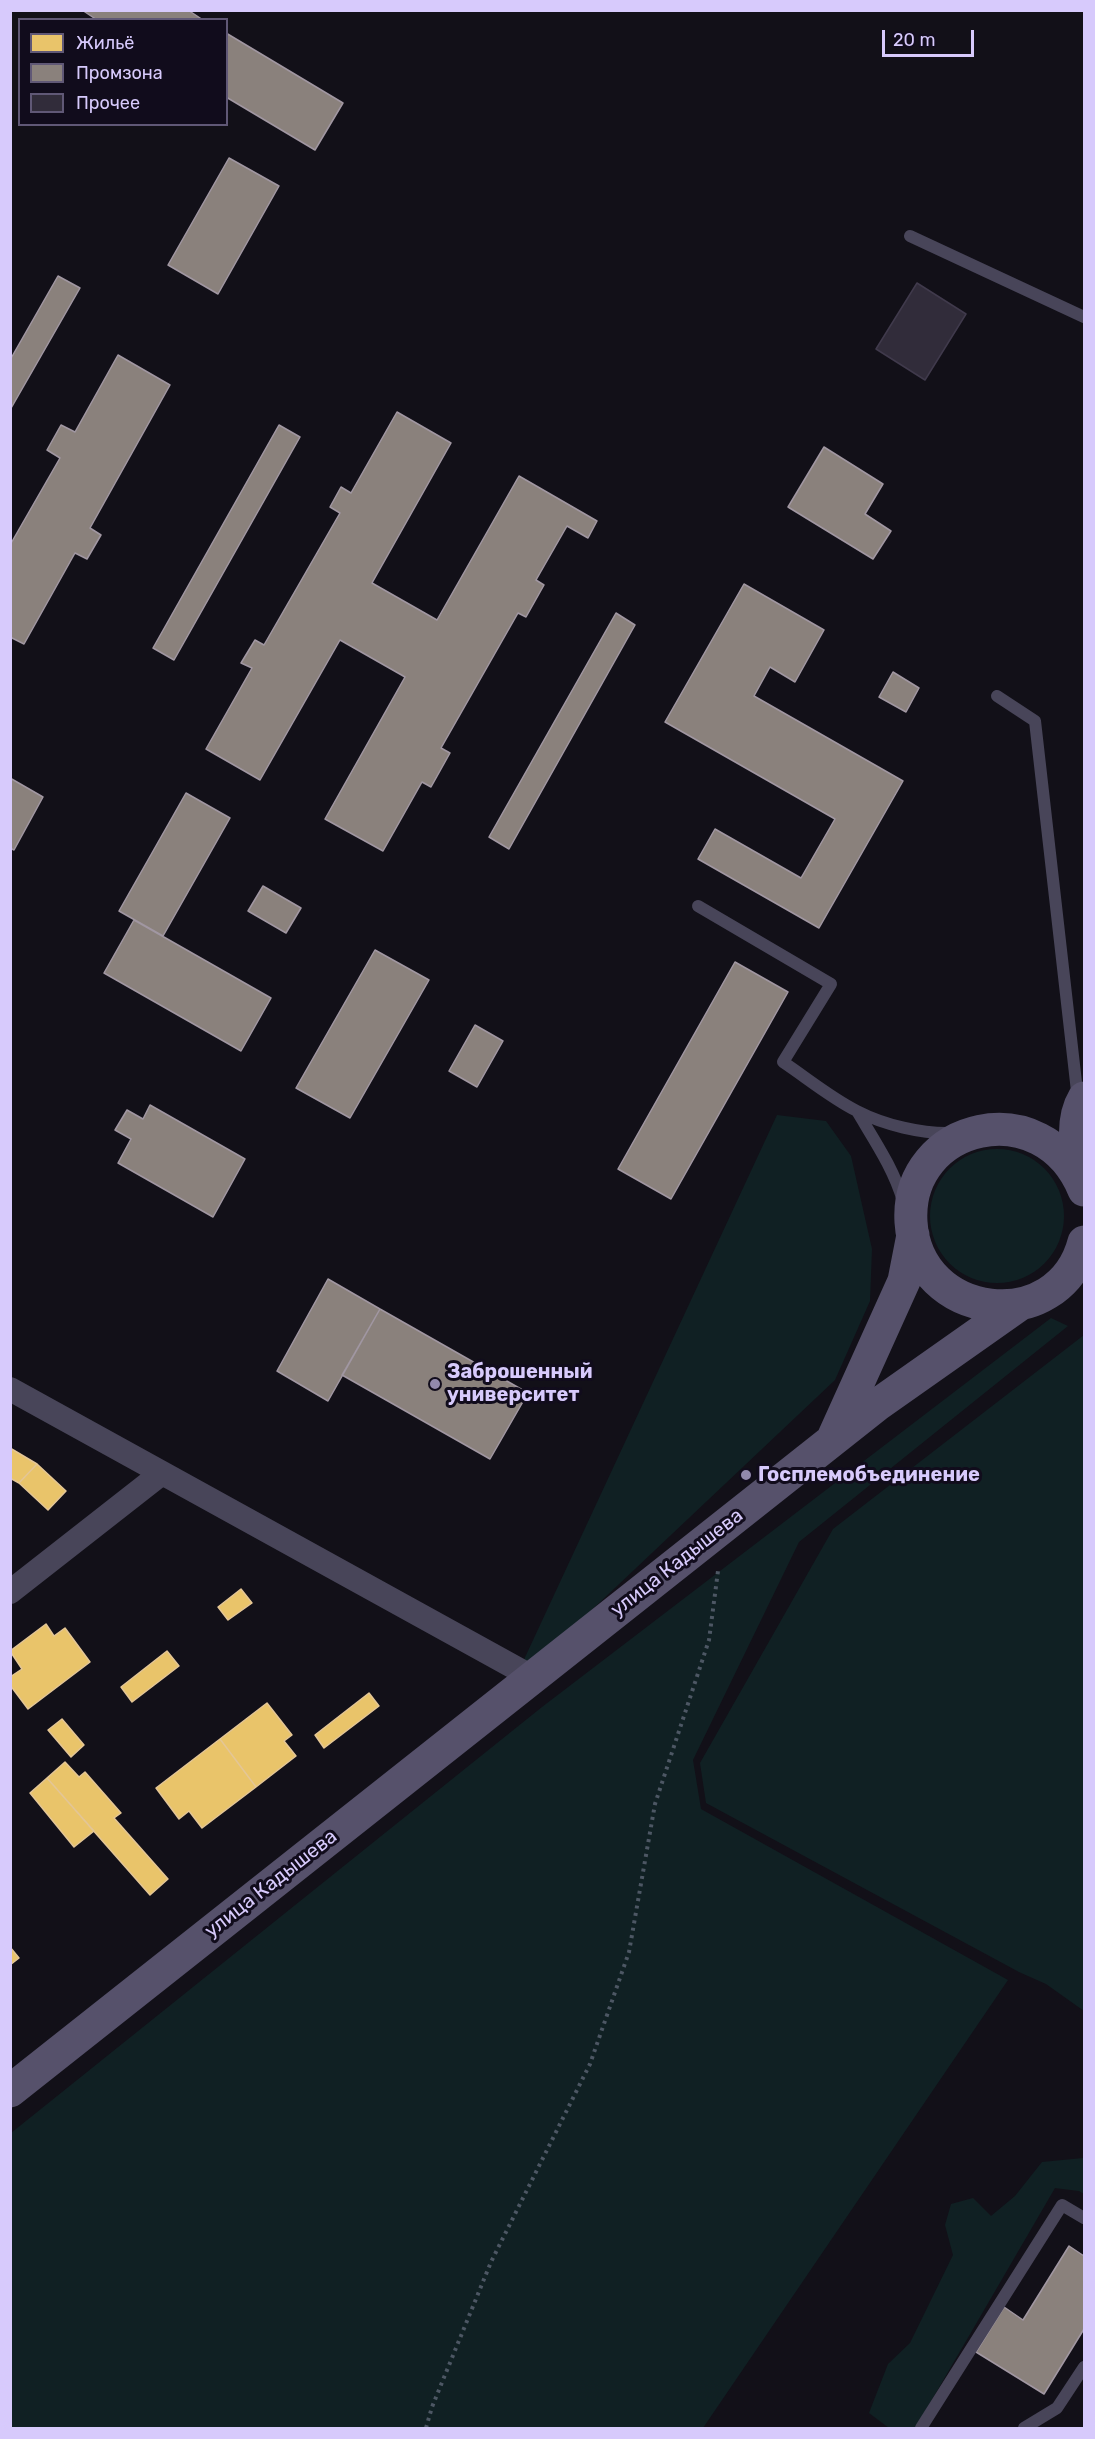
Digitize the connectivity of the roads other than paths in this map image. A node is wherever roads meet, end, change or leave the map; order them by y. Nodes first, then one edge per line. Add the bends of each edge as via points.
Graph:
1 (910, 236) dead end
2 (1084, 317) edge
3 (997, 696) dead end
4 (698, 906) dead end
5 (1082, 1103) edge
6 (857, 1111) junction
7 (988, 1130) junction
8 (1084, 1191) edge
9 (913, 1235) junction
10 (1084, 1242) edge
11 (1084, 1278) edge
12 (1033, 1298) junction
13 (10, 1389) edge
14 (832, 1441) junction
15 (162, 1473) junction
16 (10, 1592) edge
17 (532, 1677) junction
18 (10, 2091) edge
19 (1084, 2218) edge
20 (1084, 2367) edge
21 (921, 2428) edge
22 (1024, 2428) edge

1 - 2 lane
3 - 5 lane via 1035,722
4 - 6 lane via 831,984 783,1062
5 - 7 street
5 - 8 street via 1076,1154
6 - 7 lane via 936,1134
6 - 9 lane via 900,1188
7 - 8 street via 1028,1134 1052,1146 1071,1166
7 - 9 street via 940,1151 924,1171 911,1209
9 - 12 street via 930,1273 951,1292 991,1306
9 - 14 street via 904,1281
10 - 12 street, улица Кадышева via 1069,1273
11 - 12 lane
12 - 14 street, улица Кадышева via 877,1405
13 - 15 street
14 - 17 street, улица Кадышева
15 - 16 street
15 - 17 street
17 - 18 street, улица Кадышева
19 - 21 lane via 1062,2205
20 - 22 lane via 1057,2409

